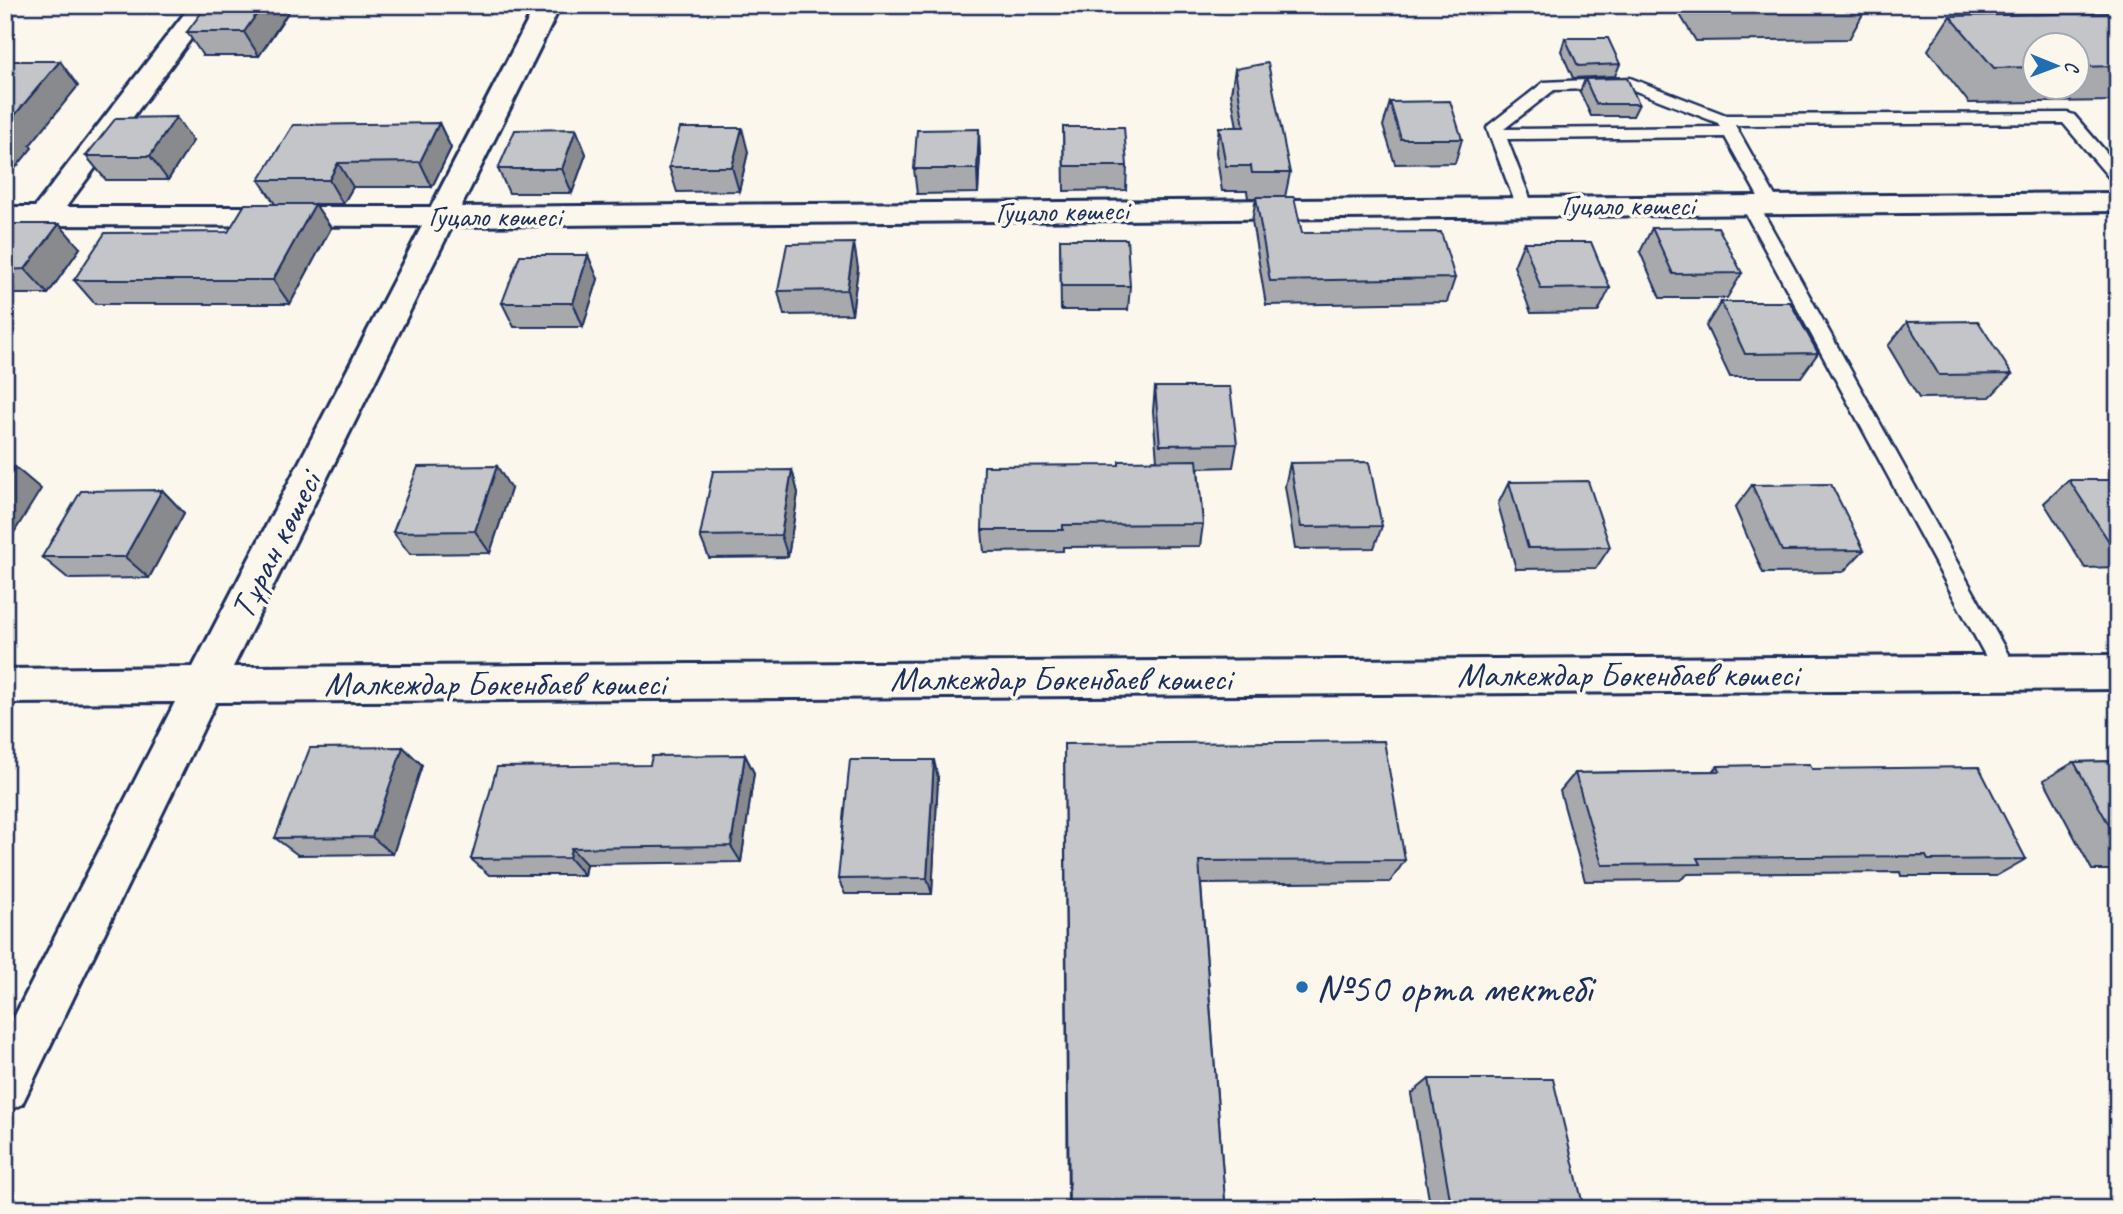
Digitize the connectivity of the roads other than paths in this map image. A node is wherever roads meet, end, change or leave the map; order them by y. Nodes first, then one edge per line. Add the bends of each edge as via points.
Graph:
1 (204, 5) edge
2 (549, 5) edge
3 (1728, 126) junction
4 (1497, 134) junction
5 (2118, 177) edge
6 (2118, 202) edge
7 (1760, 205) junction
8 (1524, 206) junction
9 (5, 216) edge
10 (43, 216) junction
11 (443, 217) junction
12 (2006, 672) junction
13 (2118, 672) edge
14 (204, 685) junction
15 (5, 686) edge
16 (5, 1087) edge

1 - 10 street
2 - 11 street, Тұран көшесі
3 - 4 lane
3 - 4 lane via 1630,83 1550,85 1495,128
3 - 5 lane via 2068,118
3 - 7 lane
4 - 8 lane
6 - 7 street, Гуцало көшесі
7 - 8 street, Гуцало көшесі
7 - 12 lane
8 - 11 street, Гуцало көшесі
9 - 10 street, Гуцало көшесі
10 - 11 street, Гуцало көшесі
11 - 14 street, Тұран көшесі
12 - 13 street, Малкеждар Бөкенбаев көшесі
12 - 14 street, Малкеждар Бөкенбаев көшесі
14 - 15 street, Малкеждар Бөкенбаев көшесі
14 - 16 street, Тұран көшесі

